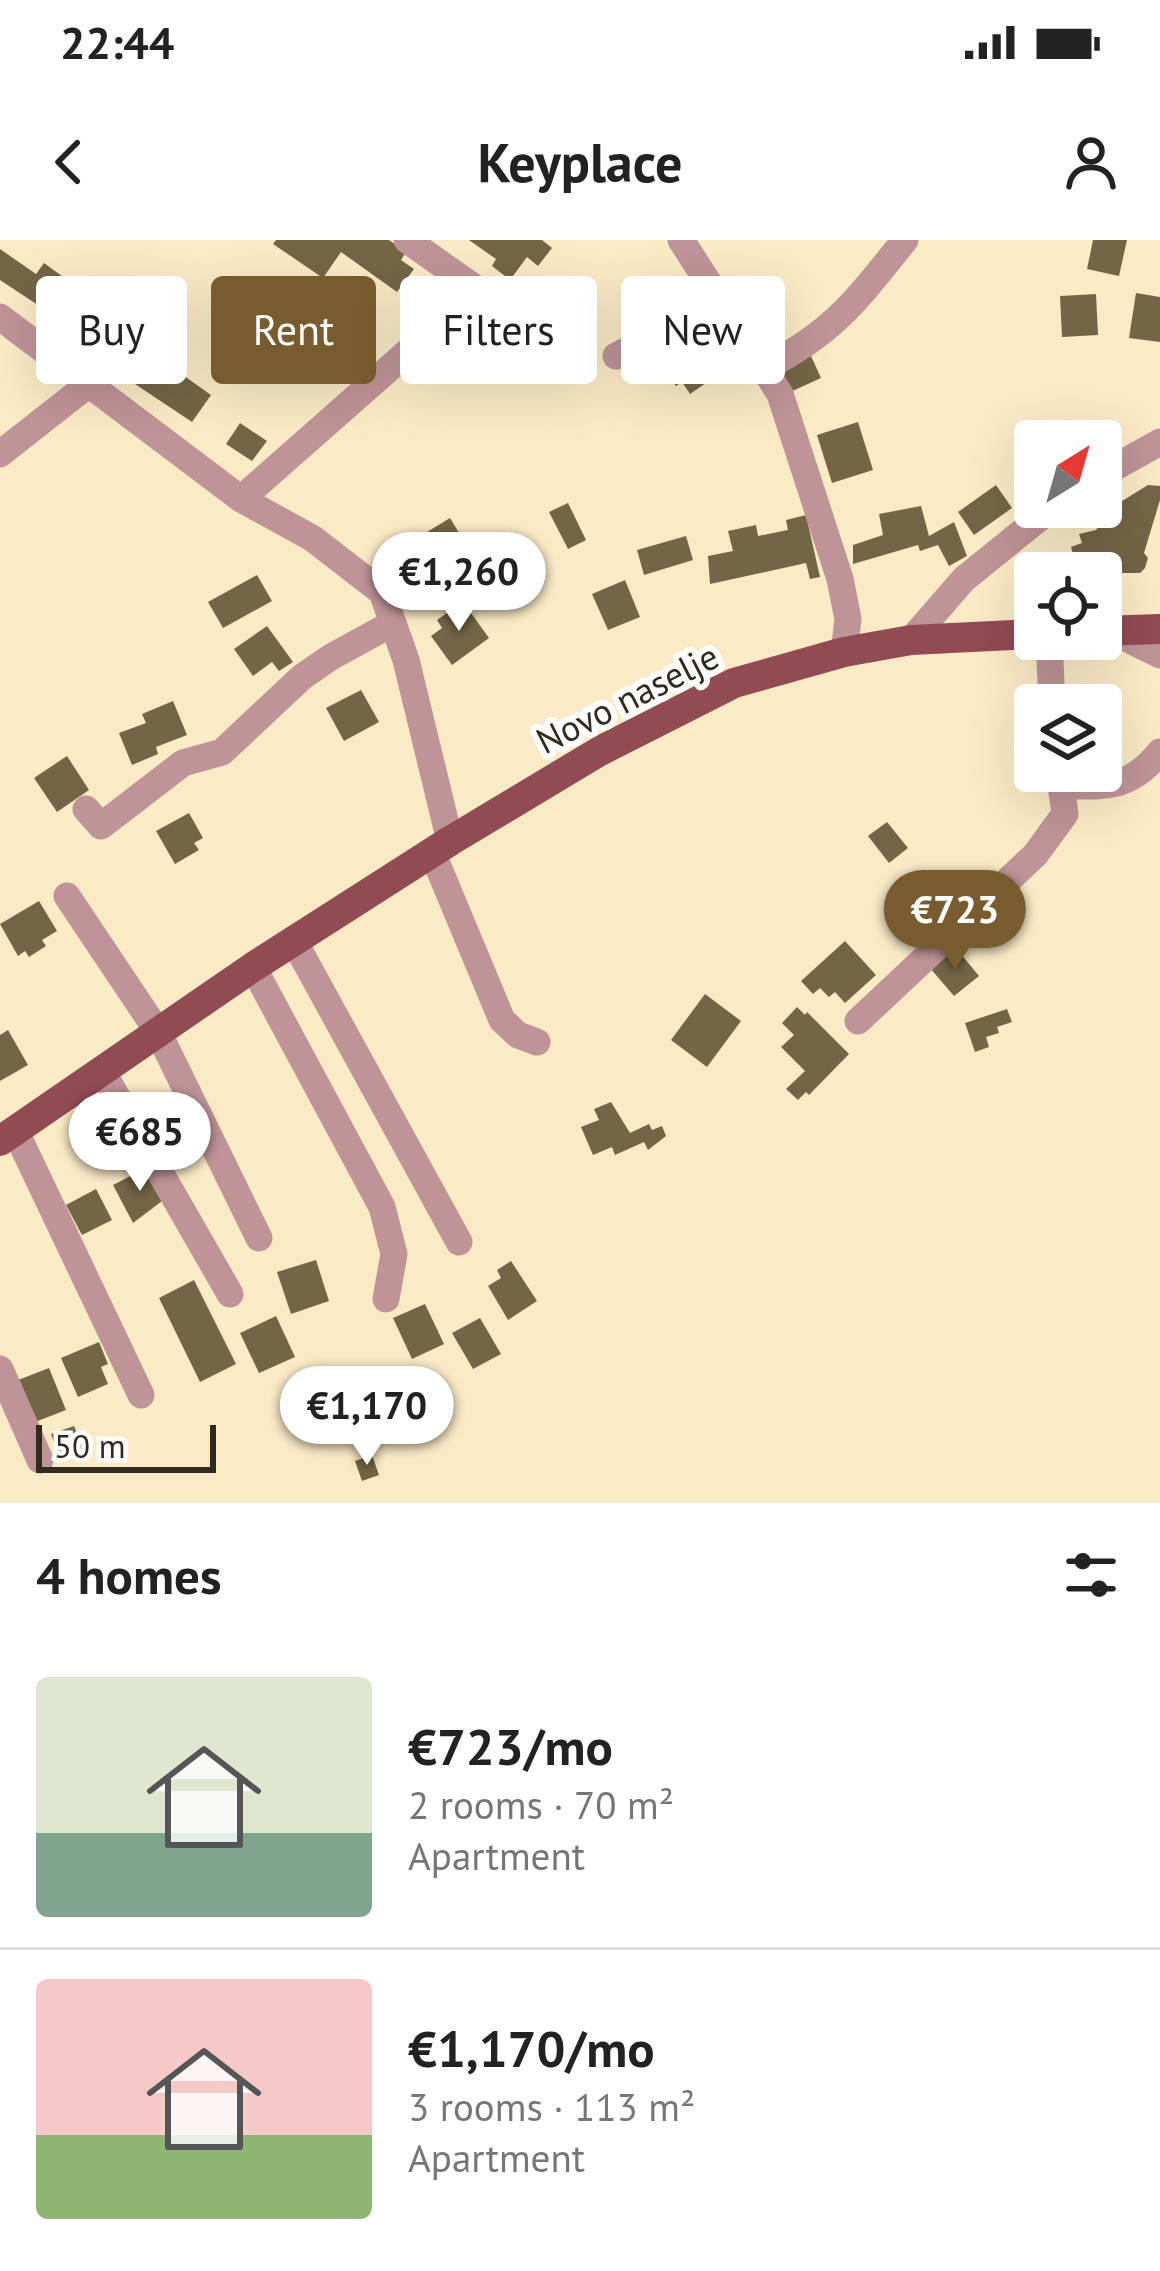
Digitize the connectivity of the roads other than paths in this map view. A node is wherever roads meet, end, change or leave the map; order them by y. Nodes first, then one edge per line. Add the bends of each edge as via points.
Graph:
1 (407, 240) edge
2 (680, 240) edge
3 (905, 240) edge
4 (704, 276) edge
5 (0, 317) edge
6 (36, 344) edge
7 (621, 353) edge
8 (616, 356) dead end
9 (785, 357) edge
10 (89, 384) joint
11 (775, 384) edge
12 (1160, 442) edge
13 (0, 454) edge
14 (1122, 463) edge
15 (241, 499) junction
16 (1027, 528) edge
17 (393, 623) junction
18 (1160, 629) edge
19 (1122, 630) edge
20 (1014, 635) edge
21 (1122, 638) edge
22 (911, 640) junction
23 (844, 652) junction
24 (1160, 655) edge
25 (1160, 752) edge
26 (1122, 783) edge
27 (1062, 792) edge
28 (86, 809) dead end
29 (441, 846) junction
30 (67, 896) dead end
31 (294, 941) junction
32 (253, 967) junction
33 (859, 1021) dead end
34 (158, 1032) junction
35 (537, 1042) dead end
36 (102, 1071) junction
37 (7, 1136) edge
38 (260, 1238) dead end
39 (458, 1242) dead end
40 (230, 1294) dead end
41 (386, 1299) dead end
42 (0, 1369) edge
43 (141, 1396) dead end
44 (40, 1460) dead end

1 - 15 street via 478,290
2 - 4 street
3 - 9 street via 845,314
5 - 6 street
7 - 8 street
10 - 13 street
10 - 15 street
11 - 23 street via 840,579
12 - 14 street
15 - 17 street via 312,538 382,592
16 - 22 street via 964,579
17 - 28 street via 331,656 222,752 184,763 101,826
17 - 29 street
18 - 19 main road
20 - 22 main road, Novo naselje
21 - 24 street
22 - 23 main road, Novo naselje
23 - 29 main road, Novo naselje via 734,683
25 - 26 street
27 - 33 street via 1065,814 1035,855
29 - 31 main road, Novo naselje
29 - 35 street via 502,1021
30 - 34 street
31 - 32 main road, Novo naselje
31 - 39 street
32 - 34 main road, Novo naselje
32 - 41 street via 382,1207 394,1254
34 - 36 main road, Novo naselje
34 - 38 street
36 - 37 main road, Novo naselje
36 - 40 street
37 - 43 street
42 - 44 street

